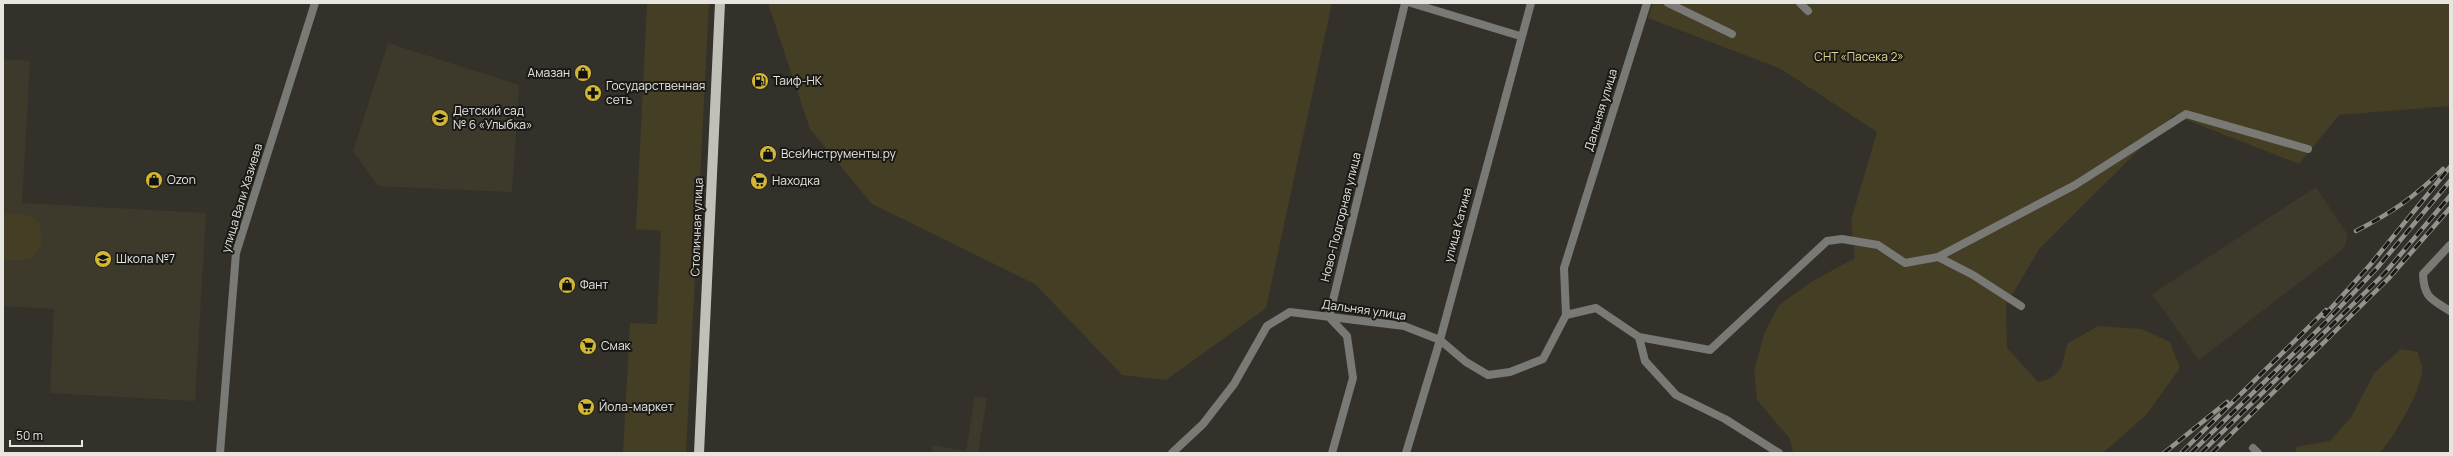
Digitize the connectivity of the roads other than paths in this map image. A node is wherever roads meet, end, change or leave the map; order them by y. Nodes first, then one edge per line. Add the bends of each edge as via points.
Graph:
1 (315, 3) edge
2 (720, 3) edge
3 (1405, 3) edge
4 (1411, 3) edge
5 (1530, 3) edge
6 (1647, 3) edge
7 (1668, 3) edge
8 (1800, 3) edge
9 (1808, 11) dead end
10 (1732, 34) dead end
11 (1520, 36) junction
12 (2308, 149) dead end
13 (2450, 245) edge
14 (1938, 257) junction
15 (2021, 306) dead end
16 (2450, 311) edge
17 (1566, 315) junction
18 (1329, 317) junction
19 (1639, 337) junction
20 (1440, 340) junction
21 (220, 453) edge
22 (699, 453) edge
23 (1172, 453) edge
24 (1332, 453) edge
25 (1406, 453) edge
26 (1779, 453) edge

1 - 21 street, улица Вали Хазиева via 236,253
2 - 22 main road, Столичная улица
3 - 18 street, Ново-Подгорная улица
4 - 11 street
5 - 11 street, улица Катина
6 - 17 street, Дальняя улица via 1564,268
7 - 10 street
8 - 9 street
11 - 20 street, улица Катина
12 - 14 street via 2186,114 2075,184
13 - 16 street via 2423,274 2424,289 2428,297
14 - 15 street via 1973,275
14 - 19 street via 1905,263 1878,246 1842,239 1828,241 1710,350
17 - 19 street via 1596,308
17 - 20 street, Дальняя улица via 1543,359 1510,372 1488,375 1466,362
18 - 20 street, Дальняя улица via 1404,326
18 - 23 street, Дальняя улица via 1290,312 1267,326 1234,384 1203,424
18 - 24 street via 1347,336 1353,378
19 - 26 street via 1645,361 1676,395 1725,419
20 - 25 street, улица Катина

